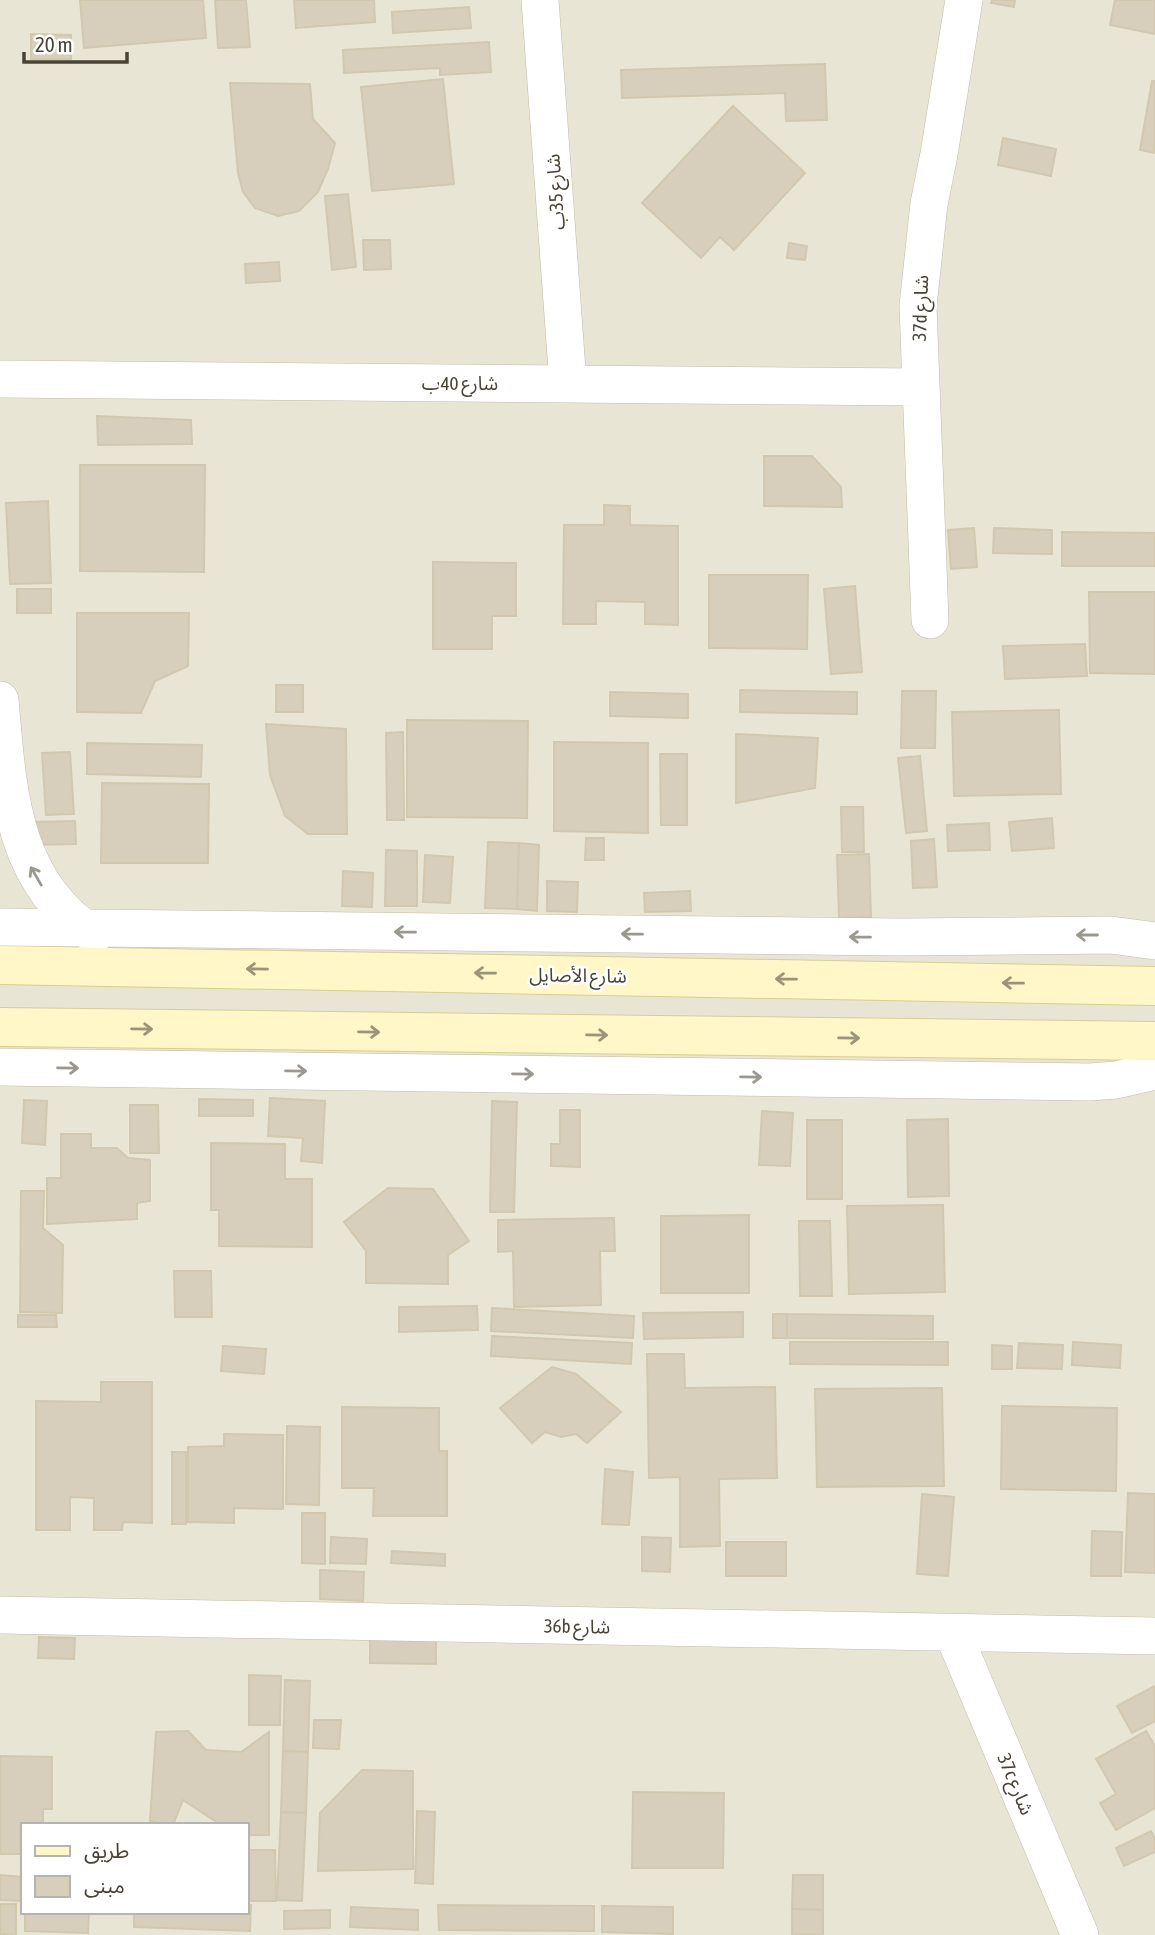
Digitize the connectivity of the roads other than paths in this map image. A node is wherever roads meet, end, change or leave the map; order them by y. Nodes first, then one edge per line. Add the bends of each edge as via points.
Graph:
1 (540, 0) edge
2 (964, 0) edge
3 (0, 379) edge
4 (568, 384) junction
5 (920, 387) junction
6 (930, 620) dead end
7 (0, 700) edge
8 (7, 781) junction
9 (0, 829) edge
10 (0, 927) edge
11 (83, 928) junction
12 (1155, 941) edge
13 (0, 965) edge
14 (143, 967) junction
15 (1155, 986) edge
16 (0, 1027) edge
17 (1155, 1041) edge
18 (0, 1068) edge
19 (1155, 1072) edge
20 (0, 1615) edge
21 (953, 1633) junction
22 (1155, 1636) edge
23 (1080, 1935) edge

1 - 4 street, شارع 35ب
2 - 5 street, 37d شارع via 922,255
3 - 4 street, شارع 40ب
4 - 5 street, شارع 40ب
5 - 6 street, 37d شارع
7 - 8 street
8 - 9 street
11 -> 8 street via 52,899 28,862
10 - 11 street
12 -> 11 street via 1111,935 873,937
11 - 14 street
13 - 14 street, شارع الأصايل
15 -> 14 street, شارع الأصايل
16 -> 17 street
18 -> 19 street via 1090,1082
20 - 21 street, 36b شارع
21 - 22 street, 36b شارع
21 - 23 street, 37c شارع

